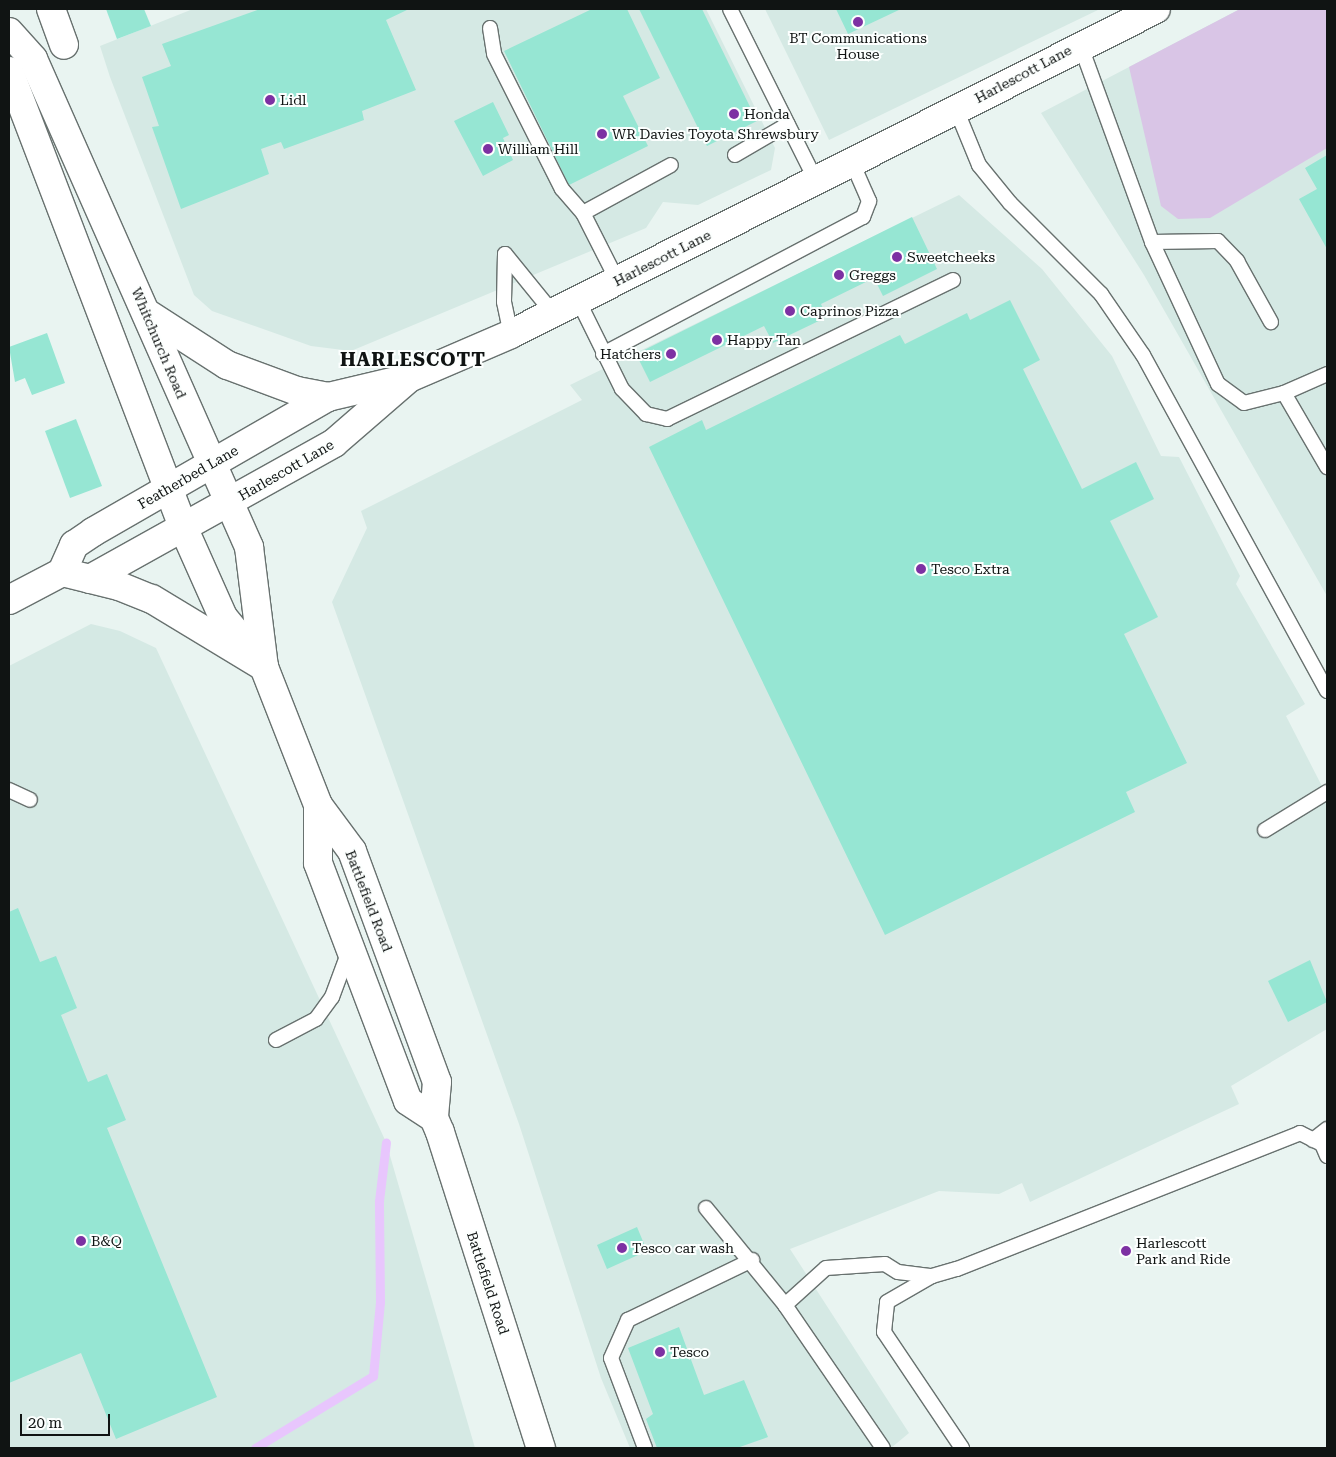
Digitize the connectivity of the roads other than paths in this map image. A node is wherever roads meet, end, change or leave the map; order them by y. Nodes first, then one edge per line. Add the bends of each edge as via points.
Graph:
1 (51, 9) edge
2 (730, 9) edge
3 (1156, 9) edge
4 (490, 28) dead end
5 (9, 37) edge
6 (1080, 44) junction
7 (64, 45) dead end
8 (9, 71) edge
9 (956, 108) junction
10 (788, 124) junction
11 (735, 155) dead end
12 (852, 162) junction
13 (671, 165) dead end
14 (816, 181) junction
15 (583, 213) junction
16 (1152, 242) junction
17 (617, 280) junction
18 (953, 280) dead end
19 (578, 300) junction
20 (553, 312) junction
21 (148, 314) junction
22 (1270, 322) dead end
23 (511, 334) junction
24 (603, 354) junction
25 (1327, 374) edge
26 (409, 378) junction
27 (1284, 393) junction
28 (328, 397) junction
29 (213, 462) junction
30 (1327, 468) edge
31 (166, 488) junction
32 (230, 502) junction
33 (182, 527) junction
34 (62, 572) junction
35 (90, 579) junction
36 (9, 600) edge
37 (264, 667) junction
38 (1327, 691) edge
39 (9, 790) edge
40 (1327, 792) edge
41 (30, 800) dead end
42 (318, 805) junction
43 (1265, 830) dead end
44 (349, 950) junction
45 (276, 1040) dead end
46 (434, 1118) junction
47 (1327, 1129) edge
48 (1313, 1140) junction
49 (1327, 1156) edge
50 (706, 1208) dead end
51 (752, 1260) junction
52 (932, 1276) junction
53 (785, 1305) junction
54 (541, 1448) edge
55 (646, 1448) edge
56 (884, 1448) edge
57 (962, 1448) edge

1 - 7 main road
2 - 10 lane
3 - 6 main road, Harlescott Lane
4 - 15 lane via 494,54 562,189
5 - 21 main road, Whitchurch Road via 33,59
6 - 9 main road, Harlescott Lane
6 - 16 lane
8 - 31 main road
9 - 12 main road, Harlescott Lane
9 - 38 lane via 979,165 1010,203 1043,231 1101,294 1143,355
10 - 11 lane
10 - 14 lane
12 - 14 main road, Harlescott Lane
12 - 24 lane via 869,200 863,217
13 - 15 lane
14 - 17 main road, Harlescott Lane
15 - 17 lane
16 - 22 lane via 1194,238 1218,241 1237,261
16 - 27 lane via 1218,384 1244,403
17 - 19 main road, Harlescott Lane
18 - 24 lane via 667,420 646,414 634,402
19 - 20 main road, Harlescott Lane
19 - 24 lane
20 - 23 main road, Harlescott Lane
20 - 23 lane via 505,254 504,302
21 - 28 main road via 247,374
21 - 29 main road, Whitchurch Road
23 - 26 main road, Harlescott Lane
25 - 27 lane
26 - 28 main road
26 - 32 main road, Harlescott Lane via 334,443
27 - 30 lane
28 - 29 main road, Featherbed Lane
29 - 31 main road, Featherbed Lane
29 - 32 main road, Whitchurch Road
31 - 33 main road
31 - 34 main road, Featherbed Lane via 74,545
32 - 33 main road, Harlescott Lane
32 - 37 main road, Whitchurch Road via 249,547
33 - 35 main road
33 - 37 main road, Battlefield Road via 223,617
34 - 35 main road
34 - 36 main road
35 - 37 main road via 152,599
37 - 42 main road, Battlefield Road
39 - 41 lane
40 - 43 lane
42 - 44 main road, Battlefield Road via 318,863
42 - 46 main road, Battlefield Road via 352,851 437,1082
44 - 45 lane via 332,997 316,1019
44 - 46 main road, Battlefield Road via 408,1101
46 - 54 main road, Battlefield Road
47 - 48 lane
48 - 49 lane via 1322,1144
48 - 52 lane via 1300,1134
50 - 51 lane
51 - 53 lane
51 - 55 lane via 628,1320 611,1358
52 - 53 lane via 898,1272 885,1264 826,1268
52 - 57 lane via 887,1302 884,1332
53 - 56 lane

